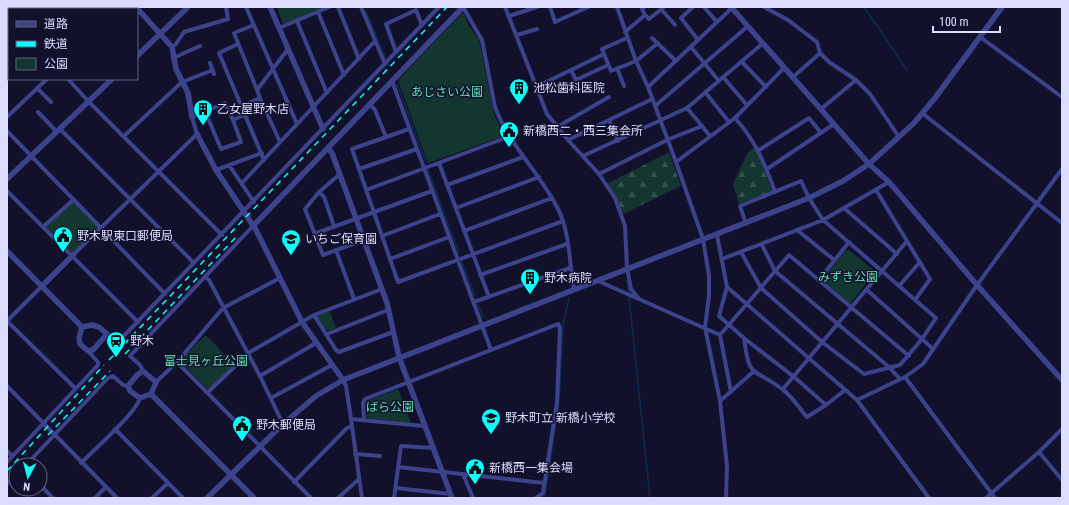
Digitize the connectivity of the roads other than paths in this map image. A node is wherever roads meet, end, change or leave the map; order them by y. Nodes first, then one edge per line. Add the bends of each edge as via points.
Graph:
1 (188, 7) edge
2 (226, 7) edge
3 (246, 7) edge
4 (270, 7) edge
5 (329, 7) edge
6 (338, 7) edge
7 (439, 7) edge
8 (463, 7) edge
9 (505, 7) edge
10 (536, 7) edge
11 (550, 7) edge
12 (588, 7) edge
13 (617, 7) edge
14 (644, 7) edge
15 (693, 7) edge
16 (704, 7) edge
17 (732, 7) edge
18 (764, 7) edge
19 (1002, 7) edge
20 (363, 8) edge
21 (662, 8) edge
22 (138, 9) edge
23 (576, 9) edge
24 (318, 12) junction
25 (645, 15) junction
26 (509, 16) junction
27 (297, 21) junction
28 (717, 22) junction
29 (254, 25) junction
30 (422, 25) junction
31 (676, 26) dead end
32 (748, 26) junction
33 (280, 28) junction
34 (537, 29) dead end
35 (625, 32) junction
36 (160, 34) junction
37 (517, 35) junction
38 (980, 37) junction
39 (627, 38) junction
40 (652, 38) dead end
41 (698, 40) junction
42 (375, 41) junction
43 (658, 43) junction
44 (238, 44) junction
45 (762, 44) junction
46 (172, 46) junction
47 (200, 46) dead end
48 (691, 47) junction
49 (288, 49) junction
50 (396, 52) junction
51 (820, 53) junction
52 (604, 54) junction
53 (138, 55) edge
54 (173, 58) junction
55 (359, 59) junction
56 (636, 61) junction
57 (676, 61) junction
58 (742, 62) junction
59 (210, 63) dead end
60 (385, 64) junction
61 (704, 64) junction
62 (608, 65) junction
63 (617, 68) junction
64 (784, 68) junction
65 (272, 70) junction
66 (571, 70) junction
67 (344, 75) junction
68 (723, 77) junction
69 (792, 78) junction
70 (46, 80) edge
71 (69, 80) edge
72 (111, 80) edge
73 (856, 80) junction
74 (392, 81) junction
75 (719, 81) junction
76 (182, 82) junction
77 (624, 86) dead end
78 (536, 87) junction
79 (648, 87) junction
80 (37, 88) junction
81 (766, 88) junction
82 (257, 90) junction
83 (705, 92) junction
84 (327, 93) junction
85 (1062, 96) edge
86 (609, 97) dead end
87 (260, 98) junction
88 (652, 100) junction
89 (51, 102) dead end
90 (88, 102) junction
91 (370, 104) junction
92 (748, 105) junction
93 (655, 106) junction
94 (240, 107) junction
95 (314, 107) junction
96 (687, 108) junction
97 (821, 110) junction
98 (205, 111) junction
99 (38, 112) dead end
100 (922, 113) junction
101 (244, 115) junction
102 (7, 117) edge
103 (192, 117) junction
104 (735, 118) junction
105 (232, 120) junction
106 (609, 120) junction
107 (660, 120) junction
108 (729, 122) junction
109 (298, 124) junction
110 (834, 124) junction
111 (702, 126) junction
112 (557, 127) junction
113 (323, 129) junction
114 (410, 129) junction
115 (59, 130) junction
116 (7, 131) edge
117 (821, 133) junction
118 (197, 134) junction
119 (124, 136) junction
120 (710, 136) junction
121 (386, 137) junction
122 (508, 137) junction
123 (899, 137) junction
124 (568, 140) junction
125 (667, 140) junction
126 (618, 141) junction
127 (280, 142) junction
128 (328, 148) junction
129 (417, 149) junction
130 (759, 150) junction
131 (262, 153) junction
132 (31, 156) junction
133 (583, 156) junction
134 (523, 157) junction
135 (264, 160) junction
136 (439, 162) junction
137 (676, 162) junction
138 (869, 164) junction
139 (229, 165) junction
140 (424, 168) junction
141 (359, 169) junction
142 (767, 169) junction
143 (1062, 169) edge
144 (216, 170) junction
145 (159, 171) junction
146 (340, 174) junction
147 (599, 174) junction
148 (539, 177) junction
149 (7, 179) edge
150 (889, 182) junction
151 (242, 183) junction
152 (447, 185) junction
153 (366, 190) junction
154 (876, 190) junction
155 (7, 191) edge
156 (432, 191) junction
157 (319, 192) junction
158 (775, 192) junction
159 (552, 198) junction
160 (809, 198) junction
161 (131, 199) junction
162 (73, 200) junction
163 (254, 202) junction
164 (1037, 203) junction
165 (456, 208) junction
166 (844, 208) junction
167 (244, 212) junction
168 (373, 212) junction
169 (440, 214) junction
170 (357, 218) junction
171 (823, 220) junction
172 (563, 221) junction
173 (1062, 223) edge
174 (746, 224) junction
175 (253, 226) junction
176 (334, 226) junction
177 (43, 227) junction
178 (102, 228) junction
179 (798, 230) junction
180 (464, 231) junction
181 (314, 234) junction
182 (222, 235) junction
183 (717, 235) junction
184 (382, 236) junction
185 (449, 237) junction
186 (703, 239) junction
187 (364, 240) junction
188 (907, 241) junction
189 (849, 242) junction
190 (567, 244) junction
191 (762, 245) junction
192 (336, 250) junction
193 (7, 252) edge
194 (742, 252) junction
195 (473, 254) junction
196 (897, 254) junction
197 (73, 255) junction
198 (390, 259) junction
199 (722, 259) junction
200 (458, 260) junction
201 (833, 260) junction
202 (920, 262) junction
203 (194, 263) junction
204 (570, 268) junction
205 (627, 268) junction
206 (776, 271) junction
207 (882, 271) junction
208 (480, 275) junction
209 (205, 277) junction
210 (280, 278) junction
211 (819, 280) junction
212 (598, 281) junction
213 (977, 285) junction
214 (899, 286) junction
215 (41, 287) junction
216 (726, 287) junction
217 (382, 288) junction
218 (760, 288) junction
219 (574, 289) junction
220 (867, 290) junction
221 (165, 294) junction
222 (489, 297) junction
223 (354, 299) junction
224 (639, 299) junction
225 (915, 300) junction
226 (474, 302) junction
227 (747, 305) junction
228 (852, 307) junction
229 (223, 308) junction
230 (388, 310) junction
231 (314, 315) junction
232 (7, 321) edge
233 (138, 322) junction
234 (302, 322) junction
235 (838, 323) junction
236 (482, 325) junction
237 (729, 325) junction
238 (705, 327) junction
239 (82, 328) junction
240 (393, 332) junction
241 (107, 334) junction
242 (327, 334) junction
243 (720, 335) junction
244 (744, 338) junction
245 (922, 340) junction
246 (822, 342) junction
247 (316, 344) junction
248 (933, 349) junction
249 (491, 350) junction
250 (88, 351) junction
251 (248, 355) junction
252 (909, 356) junction
253 (400, 357) junction
254 (808, 359) junction
255 (177, 362) junction
256 (332, 365) junction
257 (889, 367) junction
258 (143, 371) junction
259 (753, 372) junction
260 (260, 376) junction
261 (793, 376) junction
262 (903, 378) junction
263 (343, 380) junction
264 (1062, 380) edge
265 (156, 382) junction
266 (409, 382) junction
267 (7, 386) edge
268 (128, 386) junction
269 (75, 388) junction
270 (783, 389) junction
271 (845, 390) junction
272 (208, 392) junction
273 (731, 392) junction
274 (151, 394) junction
275 (140, 398) junction
276 (271, 398) junction
277 (857, 400) junction
278 (720, 401) junction
279 (826, 405) junction
280 (351, 419) junction
281 (364, 420) junction
282 (43, 423) junction
283 (283, 424) junction
284 (351, 426) junction
285 (424, 426) junction
286 (115, 429) junction
287 (1062, 429) edge
288 (55, 434) junction
289 (260, 446) junction
290 (434, 448) junction
291 (7, 451) edge
292 (1040, 452) junction
293 (355, 454) junction
294 (12, 456) junction
295 (380, 456) dead end
296 (33, 457) edge
297 (7, 462) edge
298 (81, 463) junction
299 (398, 468) junction
300 (442, 472) junction
301 (463, 474) junction
302 (230, 475) junction
303 (359, 479) junction
304 (1062, 480) edge
305 (294, 482) junction
306 (168, 483) junction
307 (544, 483) junction
308 (106, 487) junction
309 (396, 488) junction
310 (451, 496) edge
311 (993, 496) edge
312 (95, 498) edge
313 (117, 498) edge
314 (152, 498) edge
315 (183, 498) edge
316 (207, 498) edge
317 (254, 498) edge
318 (311, 498) edge
319 (338, 498) edge
320 (362, 498) edge
321 (394, 498) edge
322 (473, 498) edge
323 (478, 498) edge
324 (536, 498) edge
325 (726, 498) edge
326 (929, 498) edge
327 (986, 498) edge

1 - 36 street
2 - 46 street via 228,19 184,32
3 - 29 street
4 - 33 street
5 - 24 street
6 - 55 street
7 - 30 street
8 - 74 street
8 - 122 street via 482,40 495,107
9 - 26 street
10 - 26 street
11 - 23 street via 555,22
12 - 23 street
13 - 35 street
14 - 25 street via 642,9
15 - 41 street via 681,18
16 - 28 street
17 - 28 street
17 - 32 street
18 - 51 street via 788,20 817,42
19 - 38 street
20 - 42 street
21 - 25 street via 649,20
21 - 31 street
22 - 36 street
24 - 27 street
24 - 67 street
25 - 35 street
26 - 37 street
27 - 33 street
27 - 84 street
28 - 41 street
29 - 44 street via 234,33
29 - 65 street
30 - 50 street
30 - 50 street via 416,10 386,24
32 - 45 street
32 - 61 street
33 - 49 street
34 - 37 street
35 - 39 street
36 - 46 street
36 - 53 street
37 - 78 street
38 - 85 street
38 - 100 street
39 - 52 street via 602,49
39 - 56 street
40 - 43 street
41 - 48 street
42 - 55 street
42 - 60 street
43 - 56 street
43 - 57 street
44 - 82 street
44 - 94 street via 219,53
45 - 58 street
45 - 64 street
46 - 54 street
47 - 54 street
48 - 57 street
48 - 61 street
49 - 65 street
49 - 95 street
50 - 60 street
51 - 69 street
51 - 73 street
52 - 62 street
52 - 66 street
54 - 76 street
55 - 67 street
56 - 63 street
56 - 79 street
57 - 79 street
58 - 68 street
58 - 81 street
59 - 76 street via 213,72
60 - 113 street
61 - 75 street
61 - 93 street
62 - 63 street via 611,71
62 - 66 street via 576,80
63 - 77 street
64 - 69 street
64 - 81 street
65 - 82 street
65 - 109 street
66 - 78 street
67 - 84 street
68 - 75 street
68 - 92 street
69 - 97 street
70 - 80 street
71 - 90 street
72 - 90 street
73 - 97 street
73 - 123 street via 870,94
74 - 91 street
74 - 114 street
75 - 83 street
76 - 103 street via 188,93
76 - 119 street
78 - 112 street
79 - 88 street
80 - 89 street
80 - 102 street
81 - 92 street
82 - 87 street
83 - 96 street
83 - 108 street
84 - 95 street
86 - 112 street
87 - 94 street
87 - 127 street
88 - 93 street
88 - 106 street
90 - 115 street
90 - 119 street
91 - 121 street
91 - 128 street
92 - 104 street
93 - 107 street
94 - 101 street
95 - 109 street
95 - 113 street
96 - 107 street
96 - 111 street
97 - 110 street
98 - 103 street
98 - 105 street via 224,103
98 - 105 street via 221,149 241,142
99 - 115 street
100 - 123 street
100 - 164 street
101 - 105 street
101 - 131 street
103 - 118 street
104 - 108 street
104 - 130 street
106 - 124 street
106 - 126 street
107 - 125 street
107 - 126 street
108 - 120 street
109 - 127 street
110 - 117 street
110 - 138 street
111 - 120 street
111 - 125 street
112 - 124 street
113 - 163 street
114 - 121 street
114 - 129 street
115 - 132 street
115 - 161 street
116 - 132 street
117 - 130 street via 809,118
117 - 142 street
118 - 144 street
118 - 145 street
119 - 145 street
120 - 137 street
121 - 141 street via 352,149
122 - 134 street
122 - 136 street
123 - 138 street
124 - 133 street
125 - 137 street
125 - 147 street
126 - 133 street
127 - 135 street
128 - 146 street
128 - 175 street
129 - 140 street
129 - 141 street
130 - 142 street
131 - 135 street
131 - 139 street
132 - 149 street
132 - 162 street
133 - 147 street
134 - 148 street
134 - 152 street
135 - 151 street
136 - 140 street
136 - 152 street
137 - 186 street
138 - 150 street
138 - 160 street
139 - 144 street
139 - 151 street
140 - 153 street
140 - 156 street
141 - 153 street
142 - 158 street
143 - 164 street
144 - 167 street
145 - 161 street
145 - 182 street
146 - 157 street
146 - 170 street
147 - 205 street via 615,198 625,226
148 - 159 street
148 - 165 street
150 - 154 street
150 - 213 street
151 - 163 street
152 - 165 street
153 - 168 street
154 - 166 street
154 - 188 street
155 - 177 street
156 - 168 street
156 - 169 street
157 - 176 street via 324,197
157 - 181 street via 305,209
158 - 160 street via 802,181
158 - 174 street via 740,206
159 - 172 street
159 - 180 street
160 - 171 street
160 - 174 street
161 - 178 street
161 - 203 street
162 - 177 street
162 - 178 street
163 - 167 street
164 - 173 street
164 - 213 street
165 - 180 street
166 - 171 street
166 - 196 street
167 - 175 street
167 - 182 street
168 - 170 street
168 - 184 street
169 - 184 street
169 - 185 street
170 - 176 street
170 - 187 street
171 - 179 street
171 - 189 street
172 - 190 street
172 - 195 street
174 - 183 street
175 - 209 street
175 - 210 street
176 - 181 street
177 - 197 street
178 - 197 street
178 - 221 street
179 - 191 street
179 - 201 street
180 - 195 street
181 - 192 street via 323,255
182 - 203 street
183 - 186 street
183 - 199 street
184 - 198 street
185 - 198 street
185 - 200 street
186 - 205 street
186 - 238 street via 709,276
187 - 192 street
187 - 217 street
188 - 196 street
188 - 202 street
189 - 201 street
189 - 207 street
190 - 204 street
190 - 208 street
191 - 194 street
191 - 206 street
192 - 223 street
193 - 215 street
194 - 199 street
194 - 218 street
195 - 200 street
195 - 208 street
196 - 207 street
197 - 215 street
197 - 233 street
198 - 200 street via 398,282
199 - 216 street
200 - 226 street
201 - 211 street
202 - 214 street
202 - 225 street via 930,279
203 - 221 street
204 - 219 street
204 - 222 street
205 - 212 street
205 - 224 street via 631,289
206 - 211 street via 789,255
206 - 218 street
206 - 235 street
207 - 214 street
207 - 220 street
208 - 222 street
209 - 229 street
209 - 258 street via 130,356 140,364
210 - 229 street
210 - 234 street
211 - 228 street
212 - 219 street
212 - 224 street
213 - 248 street
213 - 264 street
214 - 225 street
215 - 232 street
215 - 239 street
216 - 227 street
216 - 237 street via 719,316
217 - 223 street
217 - 230 street
218 - 227 street
218 - 246 street
219 - 236 street
220 - 228 street
220 - 245 street
221 - 233 street
222 - 226 street
223 - 231 street
224 - 238 street
225 - 245 street via 936,318
226 - 236 street
227 - 237 street
227 - 254 street
228 - 235 street
228 - 252 street
229 - 251 street
229 - 255 street
230 - 240 street
230 - 242 street
231 - 234 street
231 - 242 street
232 - 269 street
233 - 241 street via 119,342
234 - 247 street
234 - 251 street
235 - 246 street
235 - 257 street
236 - 249 street
236 - 253 street
237 - 243 street
237 - 244 street
238 - 243 street
238 - 278 street
239 - 241 street via 96,326
239 - 250 street via 80,344
240 - 242 street via 339,352
240 - 253 street
241 - 250 street via 93,350
243 - 273 street
244 - 259 street via 747,362
244 - 261 street
245 - 248 street
245 - 252 street
246 - 254 street
246 - 257 street via 864,374
247 - 256 street
247 - 260 street
248 - 262 street via 923,364
249 - 266 street
249 - 307 street via 558,324 560,326 557,402
250 - 269 street via 98,364
251 - 260 street
251 - 272 street
252 - 257 street via 900,365
253 - 263 street
253 - 266 street
254 - 261 street
254 - 271 street
255 - 265 street
255 - 272 street
256 - 263 street
256 - 276 street
257 - 262 street
258 - 265 street
258 - 268 street via 137,374
259 - 270 street
259 - 273 street
260 - 276 street
261 - 270 street
261 - 279 street
262 - 277 street
262 - 311 street
263 - 280 street
263 - 283 street via 316,396
265 - 274 street
266 - 281 street via 365,399
266 - 285 street
267 - 282 street
268 - 275 street via 130,392
268 - 288 street via 110,376
269 - 282 street
270 - 279 street via 807,417
271 - 277 street
271 - 279 street
272 - 289 street
273 - 278 street
274 - 275 street
274 - 302 street
275 - 286 street
276 - 283 street
277 - 326 street
278 - 325 street via 727,466
280 - 281 street
280 - 284 street
281 - 285 street
282 - 288 street
282 - 294 street
283 - 289 street
284 - 293 street
284 - 305 street
285 - 290 street
286 - 298 street
286 - 306 street
287 - 292 street
288 - 296 street
288 - 298 street
289 - 302 street
289 - 305 street
290 - 299 street via 401,446
290 - 300 street
291 - 294 street
292 - 304 street
292 - 311 street
293 - 295 street
293 - 303 street
294 - 297 street
298 - 308 street
299 - 300 street
299 - 309 street
300 - 301 street
300 - 310 street
301 - 307 street
301 - 322 street
302 - 316 street
302 - 317 street
303 - 319 street
303 - 320 street
305 - 318 street
306 - 314 street
306 - 315 street
307 - 324 street via 542,494
308 - 312 street
308 - 313 street
309 - 310 street
309 - 321 street
311 - 327 street
322 - 323 street

